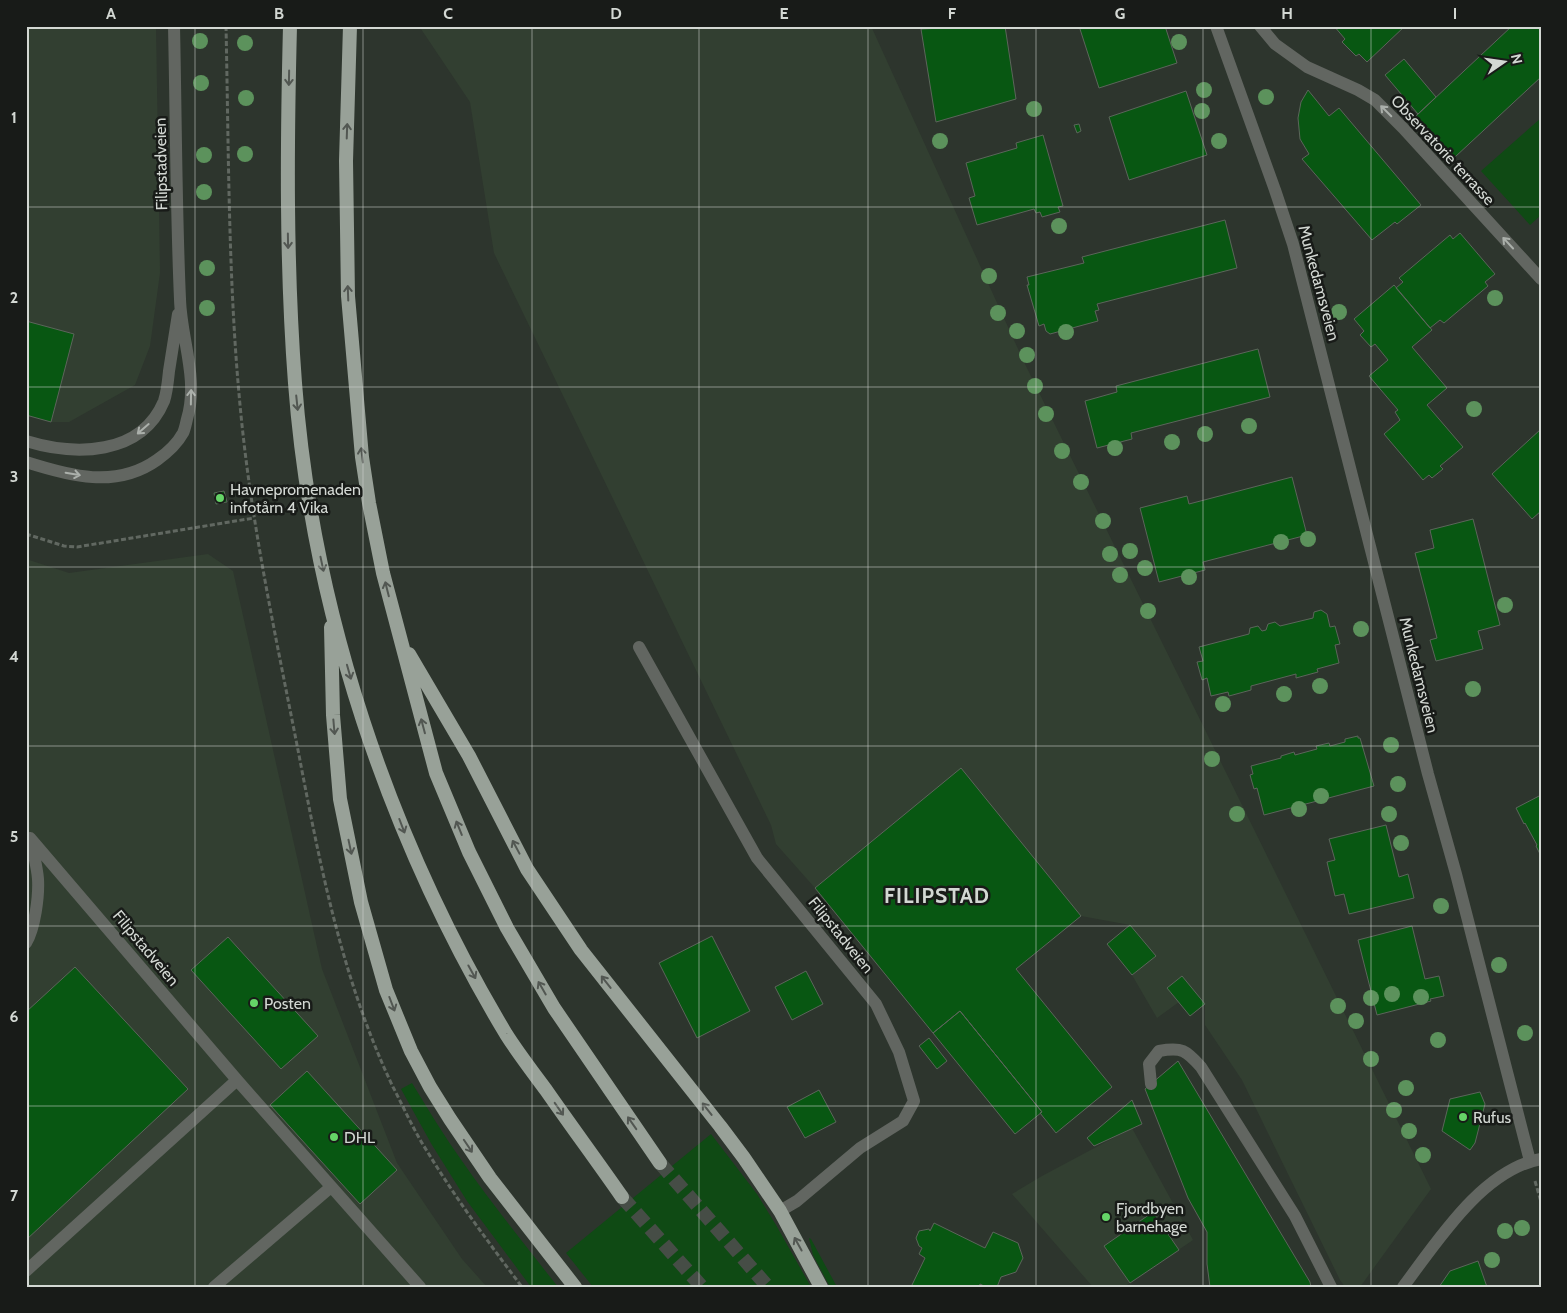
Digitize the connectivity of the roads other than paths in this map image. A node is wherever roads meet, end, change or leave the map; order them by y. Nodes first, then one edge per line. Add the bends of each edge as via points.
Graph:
1 (174, 26) edge
2 (1216, 26) edge
3 (1260, 26) edge
4 (289, 27) edge
5 (351, 31) edge
6 (1541, 279) edge
7 (180, 302) junction
8 (26, 441) edge
9 (26, 462) edge
10 (331, 608) junction
11 (399, 637) junction
12 (639, 647) dead end
13 (28, 835) edge
14 (26, 943) edge
15 (237, 1080) junction
16 (1151, 1084) dead end
17 (1535, 1160) edge
18 (660, 1163) tunnel mouth
19 (331, 1187) junction
20 (622, 1197) tunnel mouth
21 (780, 1211) junction
22 (26, 1272) edge
23 (214, 1287) edge
24 (420, 1287) edge
25 (575, 1287) edge
26 (821, 1287) edge
27 (1331, 1287) edge
28 (1403, 1287) edge

1 - 7 street, Filipstadveien
2 - 17 street, Munkedamsveien via 1293,244 1428,774
6 -> 3 street, Observatorie terrasse via 1375,100 1307,67 1275,44
4 -> 10 highway via 288,217 295,386 307,484
11 -> 5 highway via 369,503 355,391 348,296 346,161
7 -> 8 street, Filipstadveien via 164,399 156,417 133,438 115,446 96,449 68,449
9 -> 7 street, Filipstadveien via 68,474 99,478 121,476 146,468 168,452 183,432 191,407 191,378
10 -> 20 highway via 379,765 437,905 507,1036
10 -> 25 highway via 333,715 340,799 361,902 386,990 411,1051 450,1119 490,1178
18 -> 11 highway via 554,1008 507,928 468,852 436,773
21 -> 11 highway via 720,1126 581,950 527,869 469,756
12 - 21 street, Filipstadveien via 757,858 876,1004 899,1052 914,1101 903,1121 860,1148 797,1201
13 - 14 street, Filipstadveien via 38,879 34,918
13 - 15 street, Filipstadveien
15 - 19 street, Filipstadveien
15 - 22 street
16 - 27 street via 1150,1064 1159,1051 1174,1048 1195,1060 1295,1216
17 - 28 street, Munkedamsveien via 1510,1169 1482,1191
19 - 23 street
19 - 24 street, Filipstadveien
26 -> 21 highway

